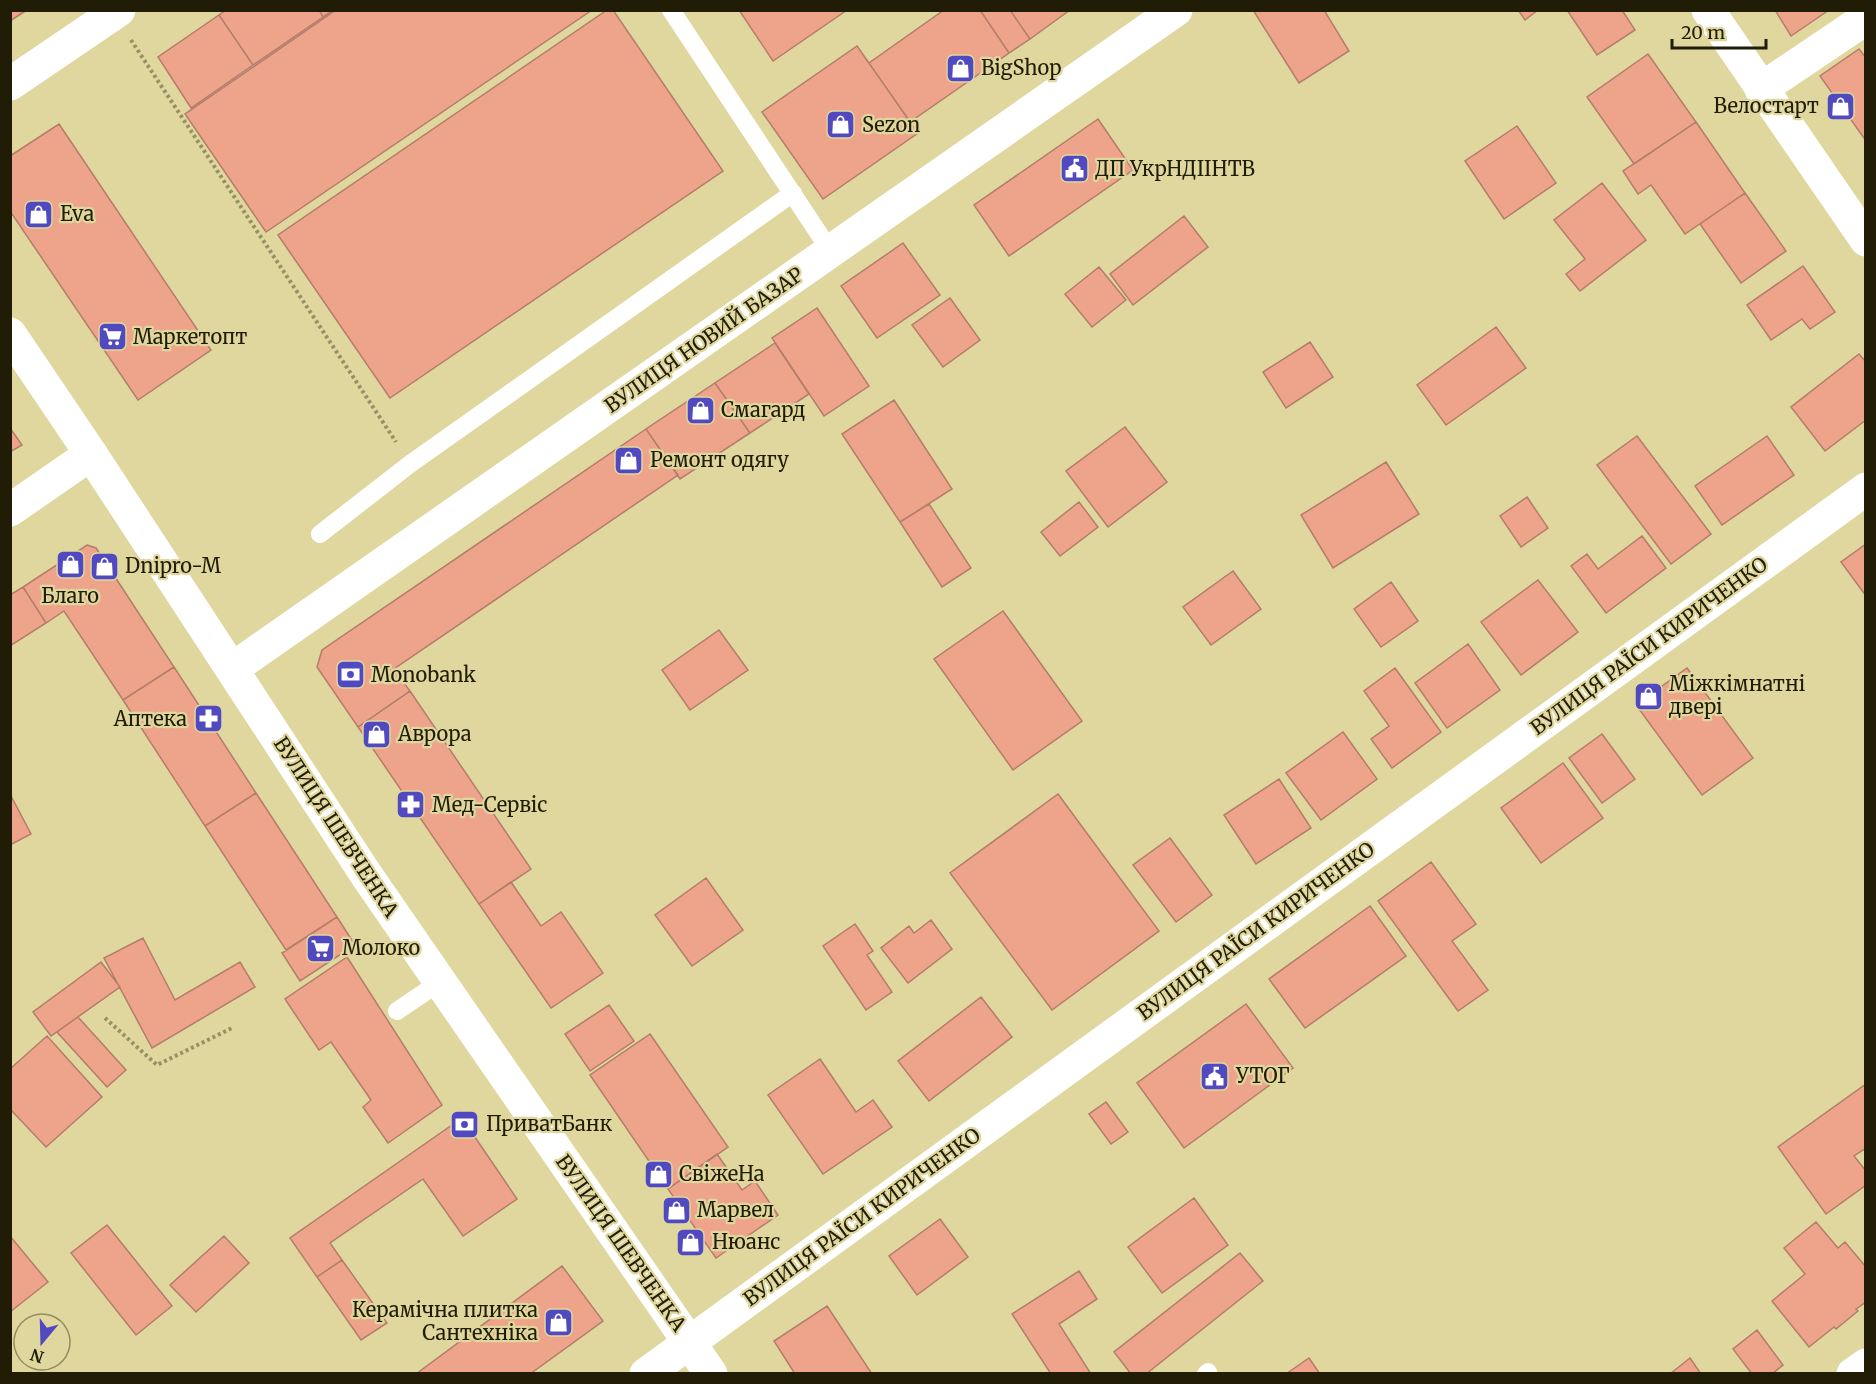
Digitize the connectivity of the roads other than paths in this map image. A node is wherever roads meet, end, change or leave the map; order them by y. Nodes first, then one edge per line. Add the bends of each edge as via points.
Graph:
1 (671, 10) edge
2 (1176, 10) edge
3 (1708, 10) edge
4 (1866, 13) edge
5 (125, 25) edge
6 (10, 84) edge
7 (1761, 89) junction
8 (793, 193) junction
9 (1866, 240) edge
10 (831, 252) junction
11 (10, 334) edge
12 (91, 454) junction
13 (1866, 489) edge
14 (10, 510) edge
15 (320, 534) dead end
16 (231, 669) junction
17 (440, 982) junction
18 (397, 1011) dead end
19 (690, 1342) junction
20 (1866, 1365) edge
21 (646, 1374) edge
22 (711, 1374) edge
23 (1853, 1374) edge

1 - 8 lane
2 - 10 street, ВУЛИЦЯ НОВИЙ БАЗАР
3 - 7 street
4 - 7 street via 1862,21
5 - 6 street
7 - 9 street
8 - 10 lane
8 - 15 lane via 410,464
10 - 16 street, ВУЛИЦЯ НОВИЙ БАЗАР
11 - 12 street, ВУЛИЦЯ ШЕВЧЕНКА
12 - 14 street
12 - 16 street, ВУЛИЦЯ ШЕВЧЕНКА
13 - 19 street, ВУЛИЦЯ РАЇСИ КИРИЧЕНКО
16 - 17 street, ВУЛИЦЯ ШЕВЧЕНКА
17 - 18 lane
17 - 19 street, ВУЛИЦЯ ШЕВЧЕНКА
19 - 21 street, ВУЛИЦЯ РАЇСИ КИРИЧЕНКО
19 - 22 street, ВУЛИЦЯ ШЕВЧЕНКА
20 - 23 street

